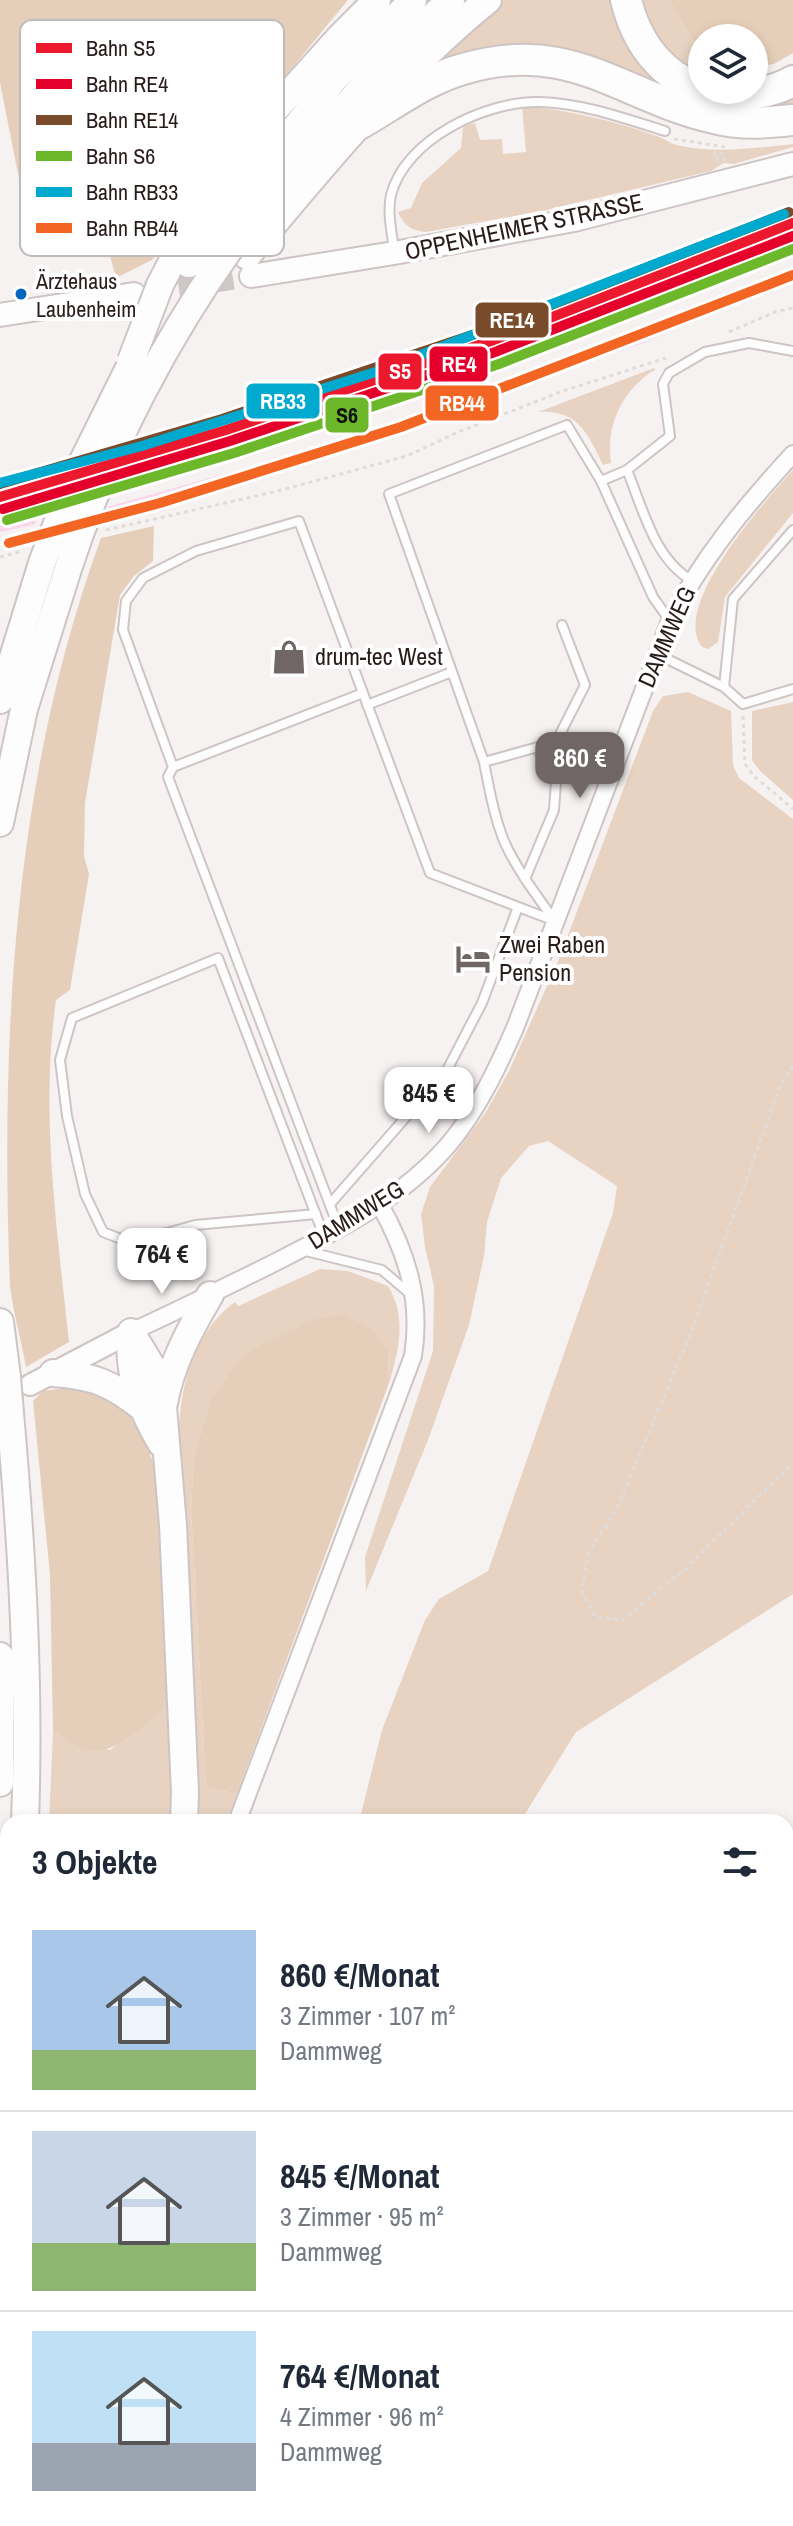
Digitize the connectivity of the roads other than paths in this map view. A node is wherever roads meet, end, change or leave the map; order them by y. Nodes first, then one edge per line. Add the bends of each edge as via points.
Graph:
1 (377, 0) edge
2 (413, 0) edge
3 (451, 0) edge
4 (488, 0) edge
5 (626, 0) edge
6 (793, 81) edge
7 (284, 99) edge
8 (793, 120) edge
9 (361, 123) junction
10 (665, 131) dead end
11 (284, 150) edge
12 (793, 164) edge
13 (284, 169) edge
14 (284, 183) edge
15 (394, 253) junction
16 (194, 256) edge
17 (216, 256) edge
18 (251, 276) tunnel mouth
19 (134, 294) tunnel mouth
20 (0, 315) edge
21 (793, 351) edge
22 (793, 454) edge
23 (627, 470) junction
24 (601, 481) junction
25 (793, 530) edge
26 (691, 580) junction
27 (670, 621) junction
28 (562, 625) dead end
29 (657, 654) junction
30 (452, 672) junction
31 (724, 687) junction
32 (793, 689) edge
33 (363, 693) junction
34 (0, 700) edge
35 (367, 705) junction
36 (537, 747) junction
37 (484, 762) junction
38 (173, 767) junction
39 (0, 823) edge
40 (525, 879) junction
41 (518, 907) junction
42 (555, 921) junction
43 (330, 1204) junction
44 (380, 1205) junction
45 (316, 1214) junction
46 (332, 1232) junction
47 (301, 1250) junction
48 (210, 1295) junction
49 (415, 1301) junction
50 (0, 1322) edge
51 (131, 1332) junction
52 (30, 1378) junction
53 (153, 1408) junction
54 (0, 1656) edge
55 (0, 1674) edge
56 (28, 1742) junction
57 (0, 1783) edge
58 (25, 1814) edge
59 (32, 1814) edge
60 (184, 1814) edge
61 (240, 1814) edge

1 - 7 highway
2 - 11 highway via 334,79
3 - 13 highway
4 - 9 highway
5 - 6 highway via 649,51 691,86 751,94
8 - 9 highway via 760,124 716,119 580,66 533,60 459,70
9 - 14 highway
10 - 15 lane via 588,108 540,102 473,115 419,151 397,181 390,201
12 - 15 main road, OPPENHEIMER STRASSE via 574,220
15 - 18 main road, OPPENHEIMER STRASSE
16 - 34 highway, bridge via 131,361 33,557
17 - 39 highway, bridge via 98,488 24,709
19 - 20 main road
21 - 23 lane via 749,343 705,352 669,373 663,384 670,436
22 - 26 street, DAMMWEG via 745,506
23 - 24 lane
23 - 26 lane via 663,557
24 - 27 lane via 653,597
24 - 30 lane via 567,425 389,494
25 - 31 lane via 733,599
26 - 27 street, DAMMWEG
27 - 29 street, DAMMWEG
28 - 36 lane via 585,685 556,742
29 - 31 lane
29 - 42 street, DAMMWEG
30 - 35 lane
30 - 37 lane
31 - 32 lane via 743,704
33 - 35 lane
33 - 38 lane
33 - 38 lane via 299,521 196,551 143,578 126,601 123,630
35 - 41 lane via 430,873
36 - 37 lane
36 - 40 lane via 556,782 554,810
37 - 40 lane via 504,841
38 - 43 lane via 168,777
40 - 42 lane
41 - 42 lane
41 - 43 lane via 482,1003 447,1070
42 - 44 street, DAMMWEG via 515,1028 479,1102 433,1160
43 - 46 lane
44 - 46 street, DAMMWEG
44 - 49 street via 403,1249
45 - 45 lane via 218,958 72,1018 60,1060 67,1116 85,1194 103,1232 131,1243 195,1225
45 - 46 lane
46 - 47 street, DAMMWEG
47 - 48 street, DAMMWEG
47 - 49 lane via 382,1270
48 - 51 street, DAMMWEG
48 - 53 highway
49 - 61 street via 416,1340 407,1377
50 - 52 highway
51 - 52 street, DAMMWEG
51 - 53 highway via 131,1362
52 - 53 highway via 75,1375 106,1382
52 - 56 highway, bridge via 10,1413 24,1578
53 - 60 highway via 165,1452 173,1525
54 - 55 highway
55 - 57 highway
56 - 58 highway
56 - 59 highway

